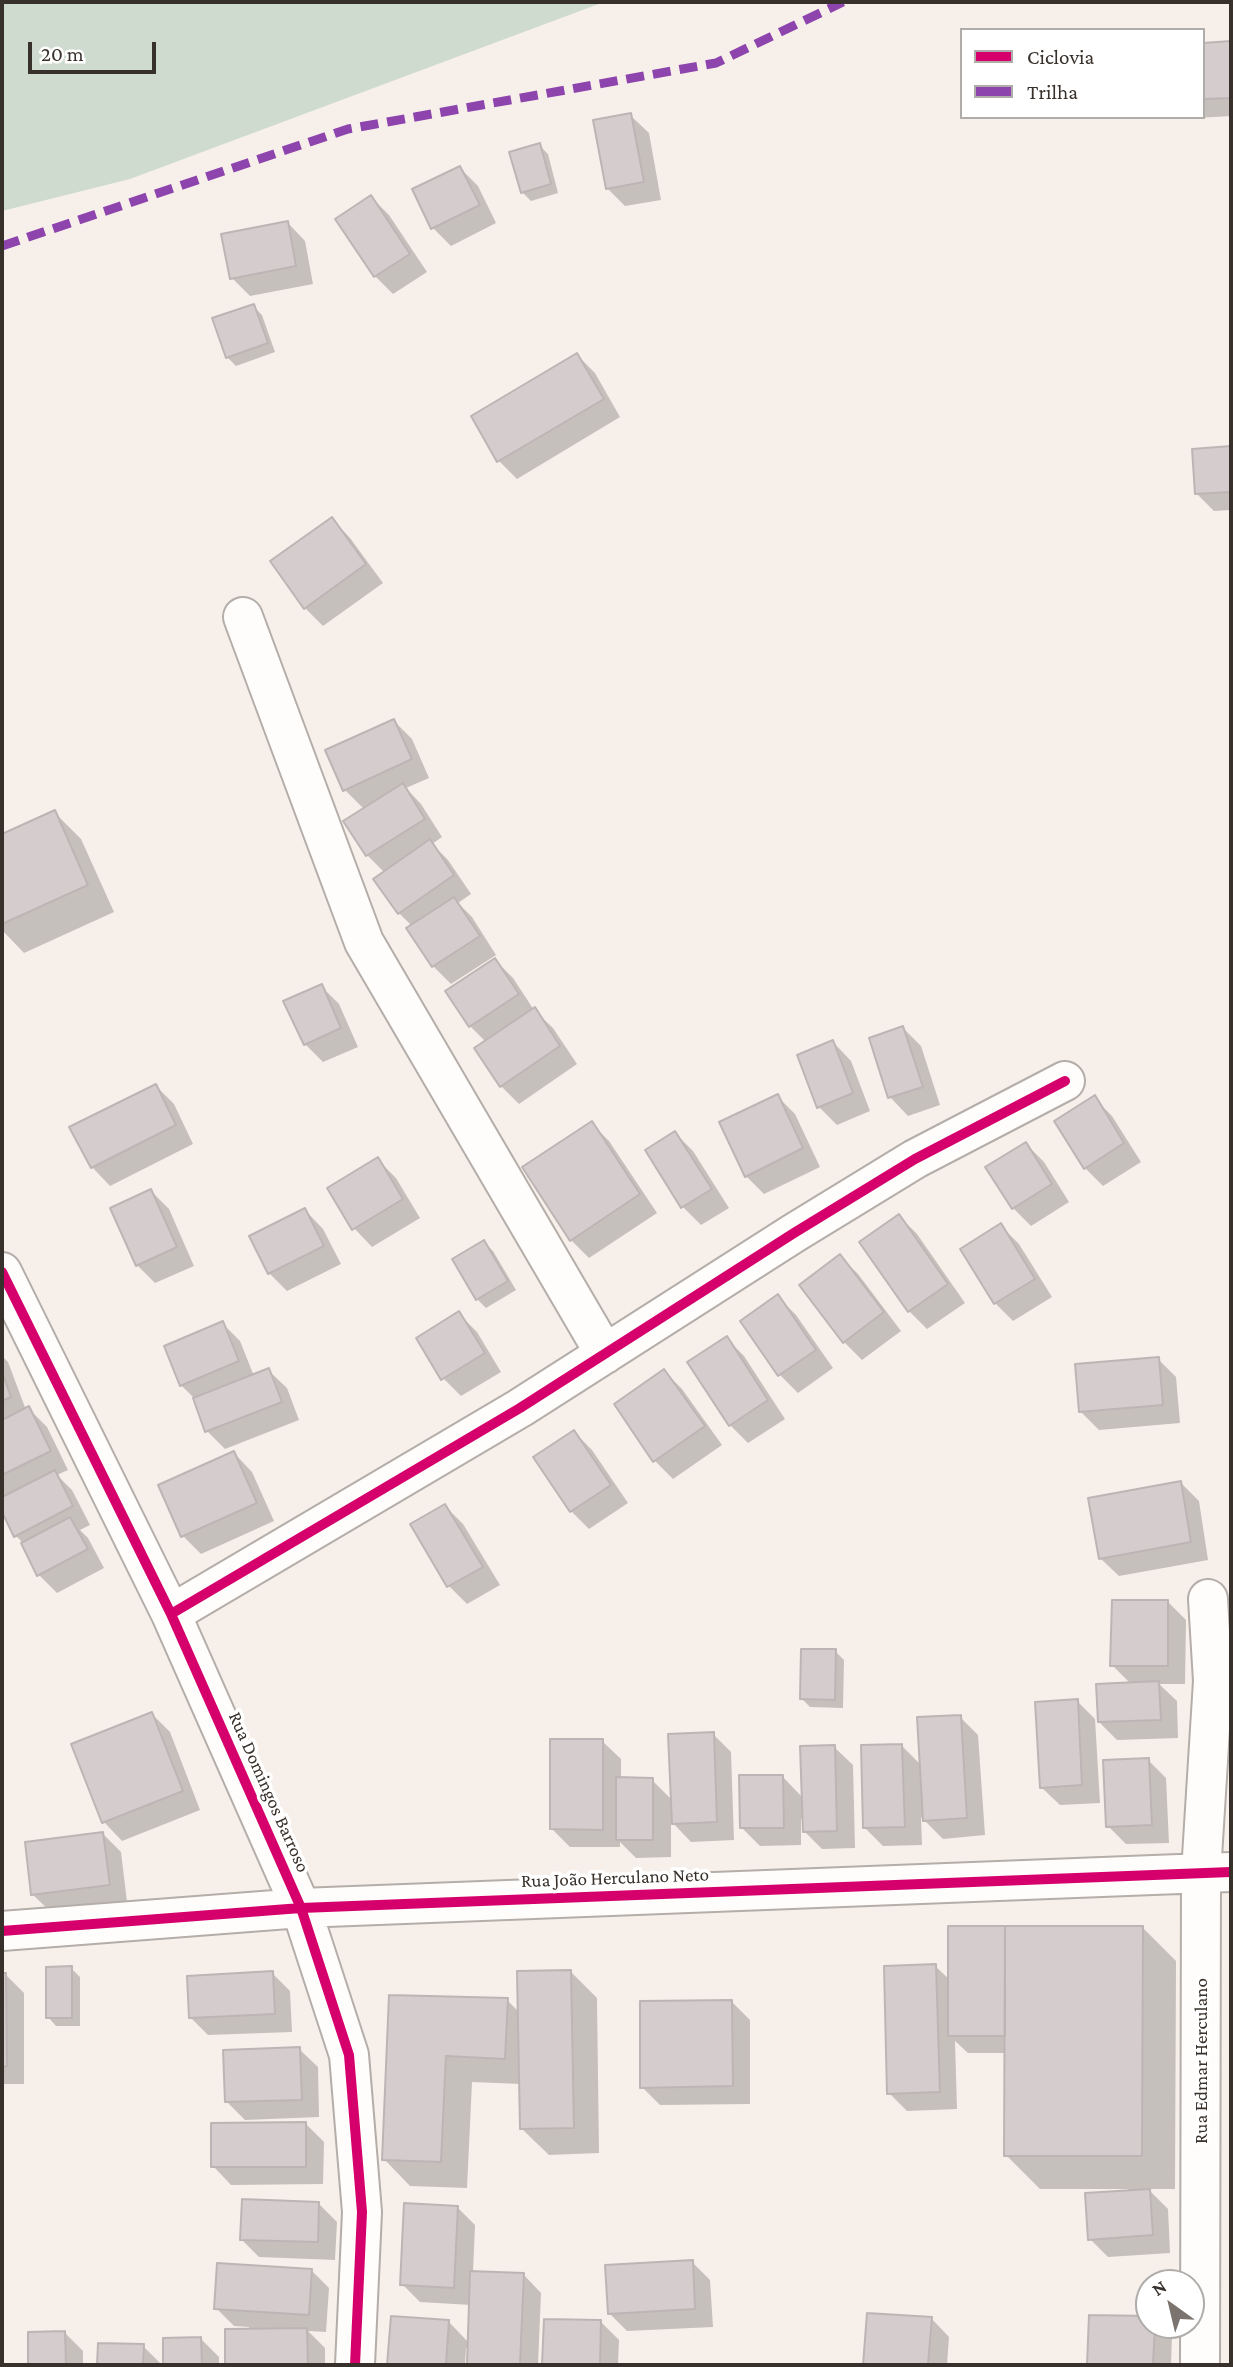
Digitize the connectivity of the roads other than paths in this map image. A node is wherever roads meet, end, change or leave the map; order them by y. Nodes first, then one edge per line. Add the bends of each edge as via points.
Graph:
1 (243, 617) dead end
2 (1065, 1081) dead end
3 (6, 1291) edge
4 (605, 1354) junction
5 (1208, 1599) dead end
6 (171, 1614) junction
7 (1216, 1872) edge
8 (301, 1908) junction
9 (2, 1931) edge
10 (355, 2365) edge
11 (1200, 2365) edge

1 - 4 street via 364,942
2 - 4 street via 915,1159
3 - 6 street, Rua Domingos Barroso
4 - 6 street
5 - 7 street, Rua Edmar Herculano via 1213,1681 1207,1757
6 - 8 street, Rua Domingos Barroso
7 - 8 street, Rua João Herculano Neto
7 - 11 street, Rua Edmar Herculano
8 - 9 street, Rua João Herculano Neto
8 - 10 street, Rua Domingos Barroso via 349,2055 362,2212

